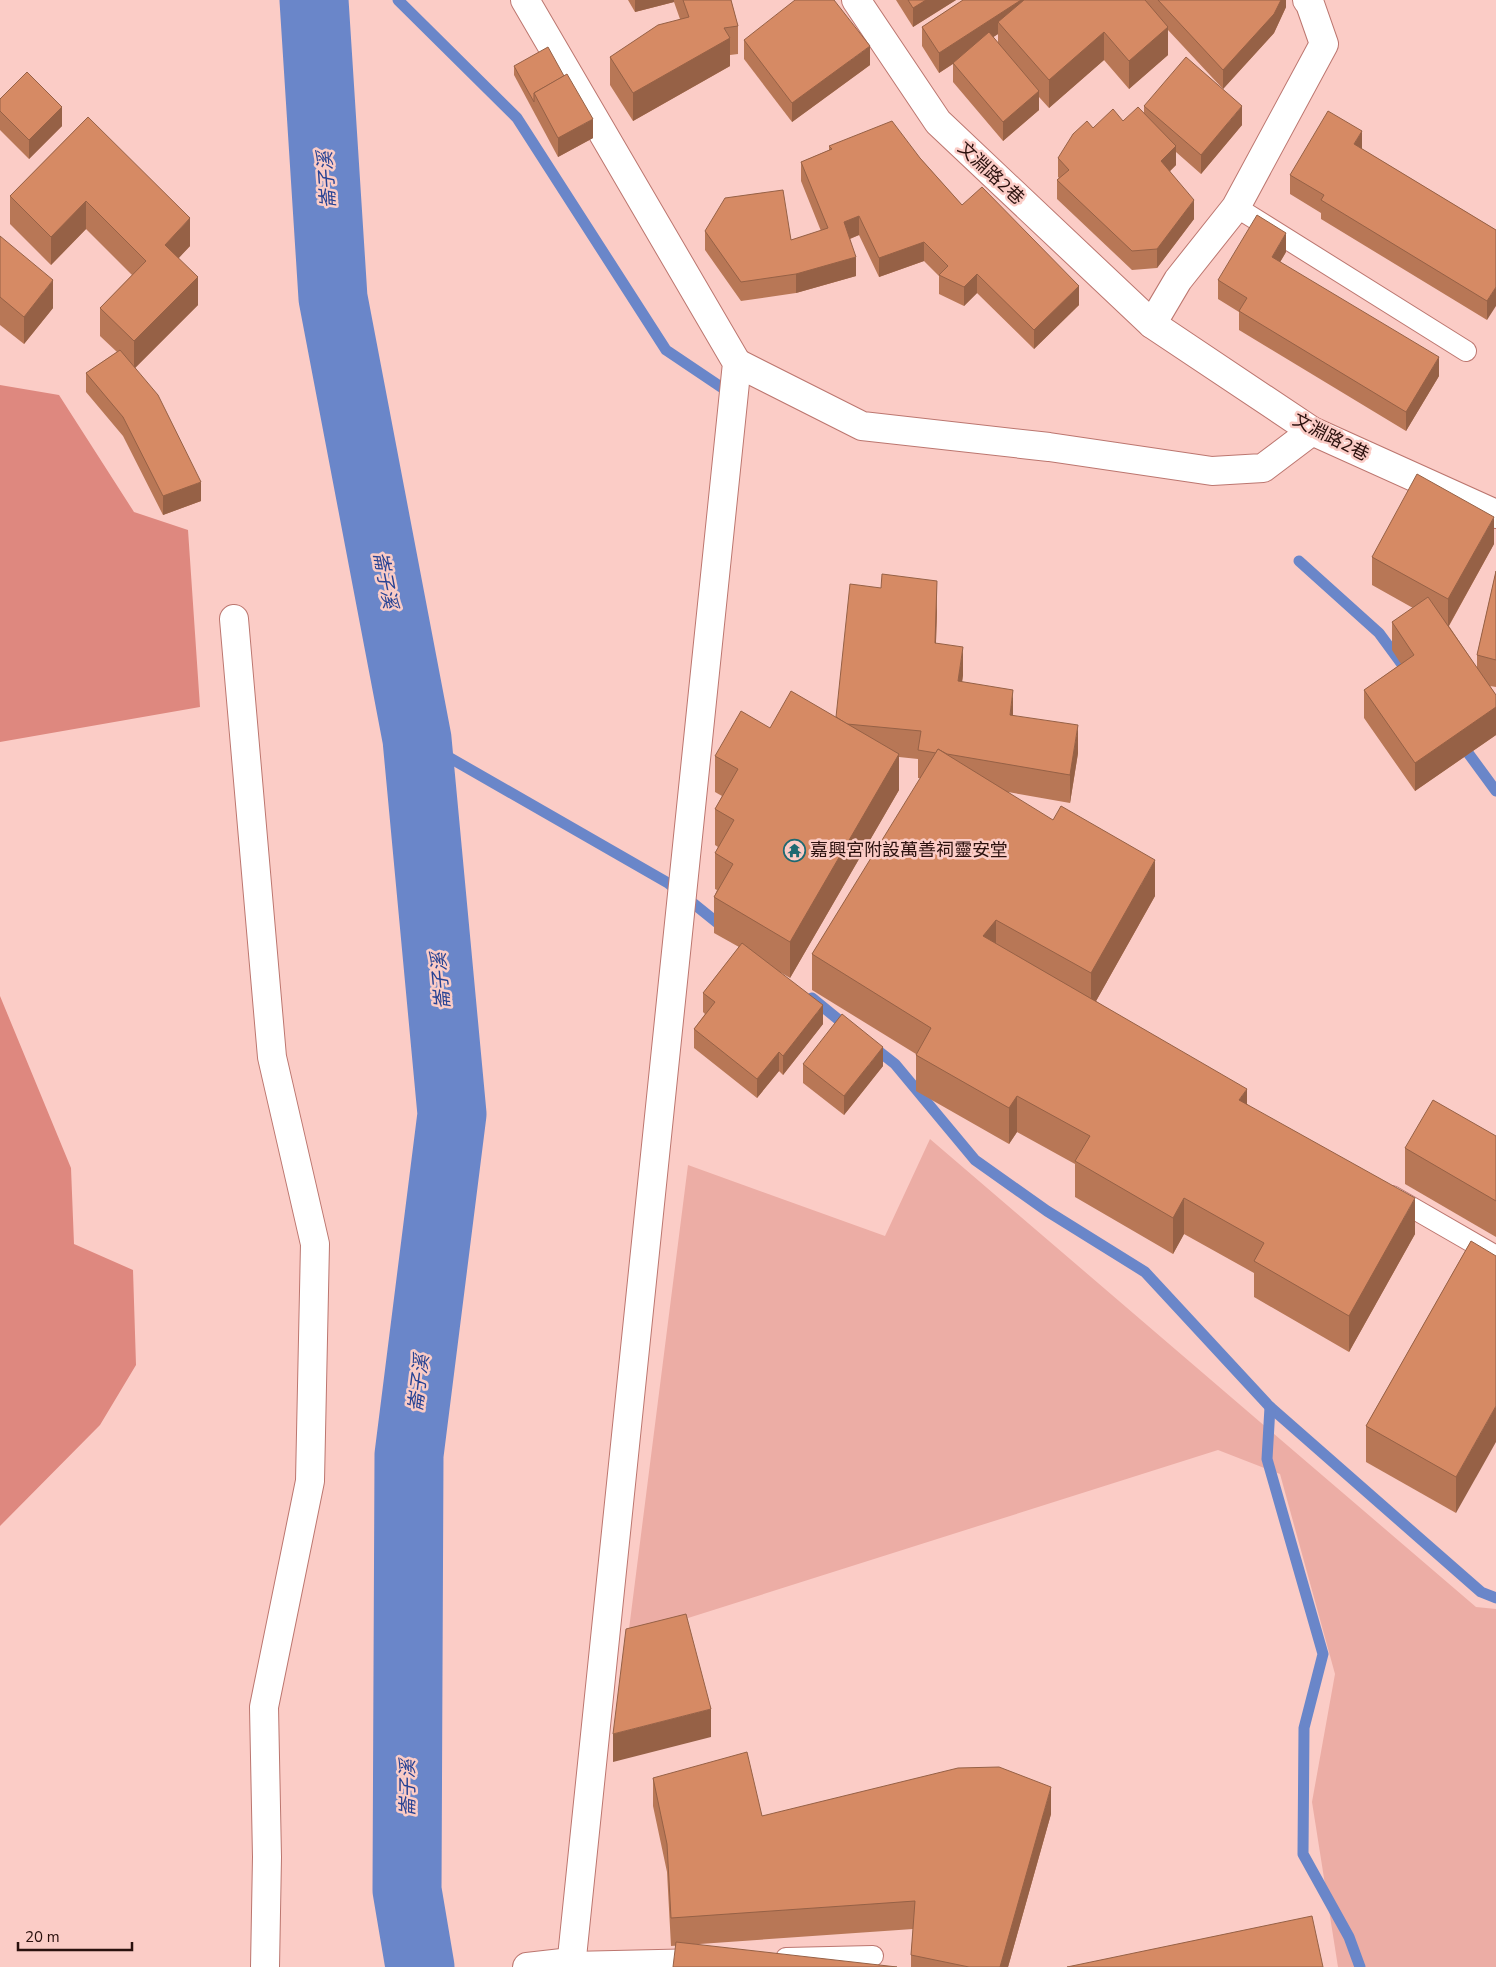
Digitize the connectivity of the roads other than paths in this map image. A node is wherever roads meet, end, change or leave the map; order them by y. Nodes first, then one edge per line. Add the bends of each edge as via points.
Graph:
1 (525, 0) edge
2 (856, 0) edge
3 (1306, 0) edge
4 (1236, 206) junction
5 (1152, 324) junction
6 (1466, 351) dead end
7 (737, 363) junction
8 (1312, 432) junction
9 (1496, 514) edge
10 (234, 619) dead end
11 (1375, 1186) edge
12 (1496, 1256) edge
13 (873, 1956) dead end
14 (766, 1958) edge
15 (717, 1959) edge
16 (571, 1964) edge
17 (265, 1967) edge
18 (527, 1967) edge

1 - 7 street
2 - 5 street, 文淵路2巷 via 938,122
3 - 4 street via 1324,44
4 - 5 street via 1178,280
4 - 6 lane
5 - 8 street, 文淵路2巷
7 - 8 street via 862,426 1049,447 1212,471 1263,468
7 - 16 street
8 - 9 street, 文淵路2巷
10 - 17 street via 272,1057 315,1244 310,1481 264,1707
11 - 12 lane
13 - 14 lane
15 - 16 lane
16 - 18 street

